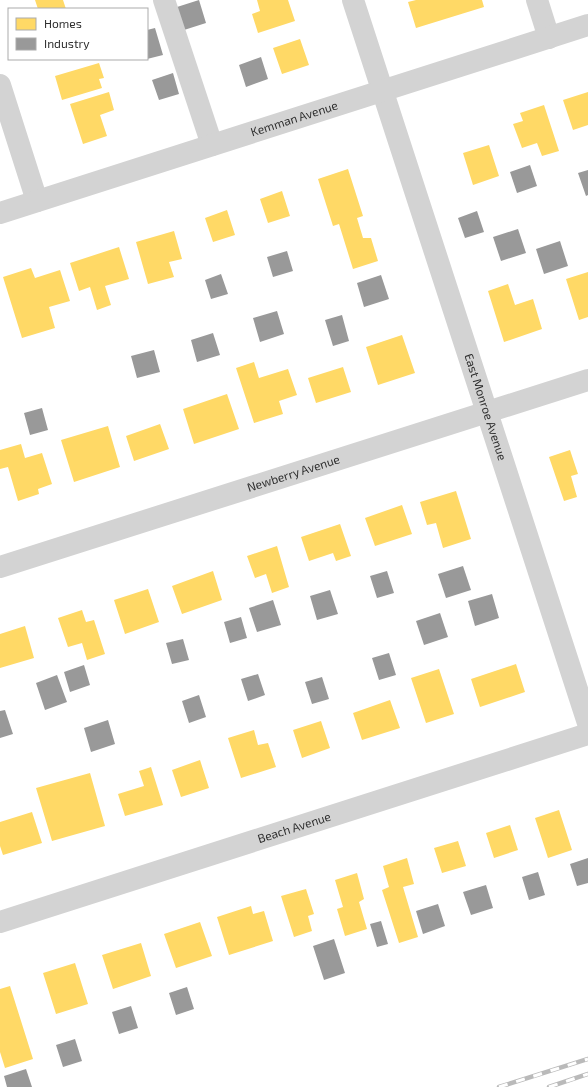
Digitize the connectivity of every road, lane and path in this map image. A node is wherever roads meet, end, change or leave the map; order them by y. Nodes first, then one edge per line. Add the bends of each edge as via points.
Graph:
1 (164, 0) edge
2 (353, 0) edge
3 (537, 0) edge
4 (588, 25) edge
5 (549, 38) junction
6 (0, 85) edge
7 (382, 91) junction
8 (212, 145) junction
9 (37, 202) junction
10 (0, 213) edge
11 (588, 380) edge
12 (488, 412) junction
13 (0, 567) edge
14 (588, 723) edge
15 (588, 734) edge
16 (0, 922) edge

1 - 8 street
2 - 7 street, East Monroe Avenue
3 - 5 street
4 - 5 street, Kemman Avenue
5 - 7 street, Kemman Avenue
6 - 9 street
7 - 8 street, Kemman Avenue
7 - 12 street, East Monroe Avenue
8 - 9 street, Kemman Avenue
9 - 10 street, Kemman Avenue
11 - 12 street, Newberry Avenue
12 - 13 street, Newberry Avenue
12 - 14 street, East Monroe Avenue
15 - 16 street, Beach Avenue

